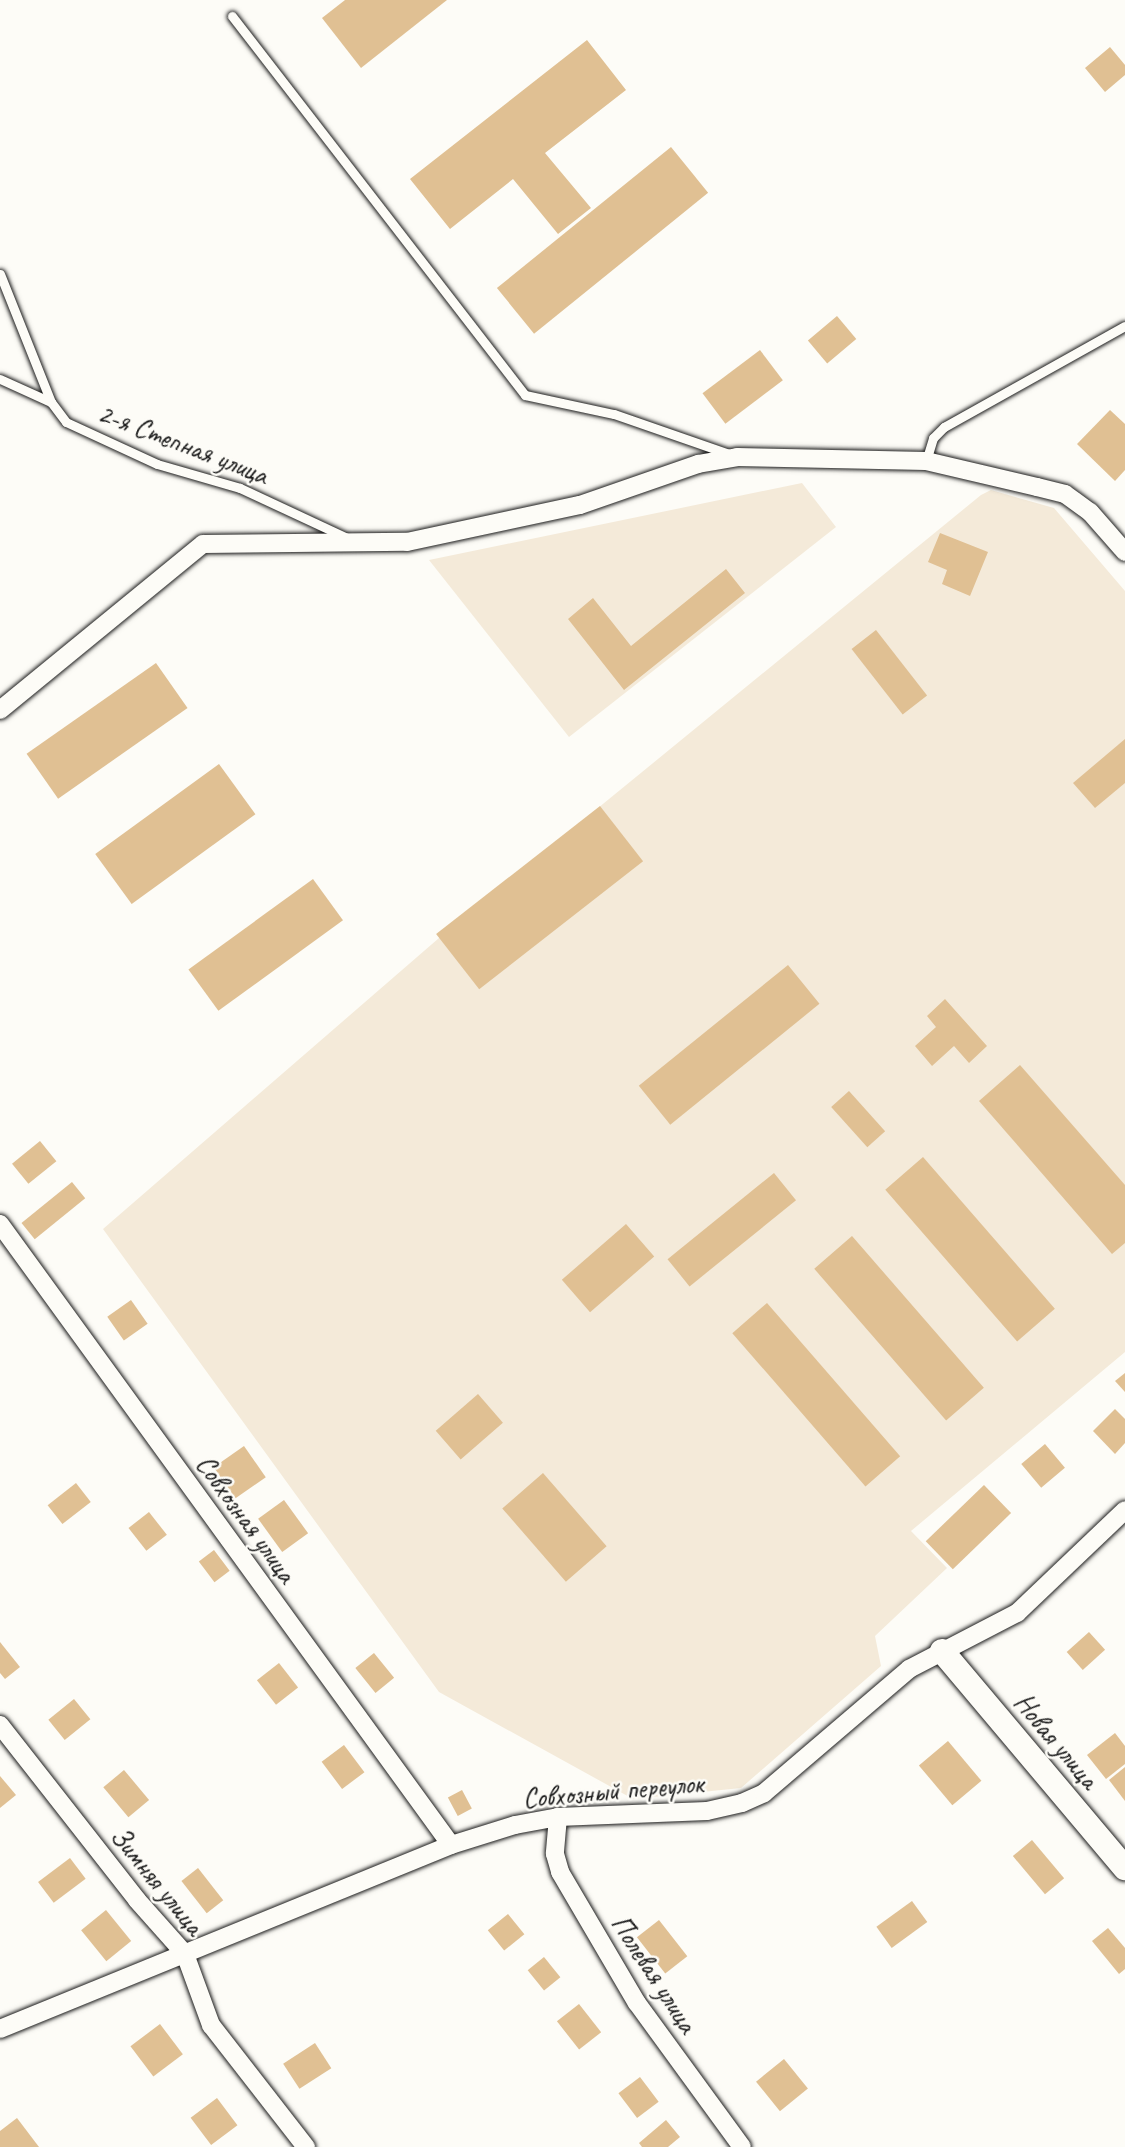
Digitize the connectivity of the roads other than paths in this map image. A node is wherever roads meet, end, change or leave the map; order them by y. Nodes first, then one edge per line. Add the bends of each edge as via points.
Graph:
1 (232, 16) dead end
2 (0, 274) edge
3 (1125, 326) edge
4 (0, 379) edge
5 (51, 402) junction
6 (737, 457) junction
7 (926, 461) junction
8 (355, 541) junction
9 (1125, 552) edge
10 (0, 710) edge
11 (0, 1224) edge
12 (1125, 1510) edge
13 (942, 1651) junction
14 (0, 1726) edge
15 (558, 1817) junction
16 (452, 1844) junction
17 (1125, 1868) edge
18 (185, 1954) junction
19 (0, 2029) edge
20 (306, 2147) edge
21 (742, 2147) edge

1 - 6 lane via 525,395 614,414
2 - 5 lane, 2-я Степная улица
3 - 7 lane via 944,427 933,438
4 - 5 lane
5 - 8 lane, 2-я Степная улица via 66,422 78,428 157,464 240,488
6 - 7 street
6 - 8 street via 698,464 580,505 493,525 407,542
7 - 9 street via 1065,494 1090,512
8 - 10 street via 203,544
11 - 16 street, Совхозная улица
12 - 13 street, Совхозный переулок via 1017,1613
13 - 15 street, Совхозный переулок via 909,1669 764,1793 742,1803 707,1811
13 - 17 street, Новая улица
14 - 18 street, Зимняя улица via 136,1900
15 - 16 street, Совхозный переулок
15 - 21 street, Полевая улица via 555,1854 560,1872 637,2003
16 - 18 street, Совхозный переулок
18 - 19 street, Совхозный переулок
18 - 20 street, Зимняя улица via 211,2025

